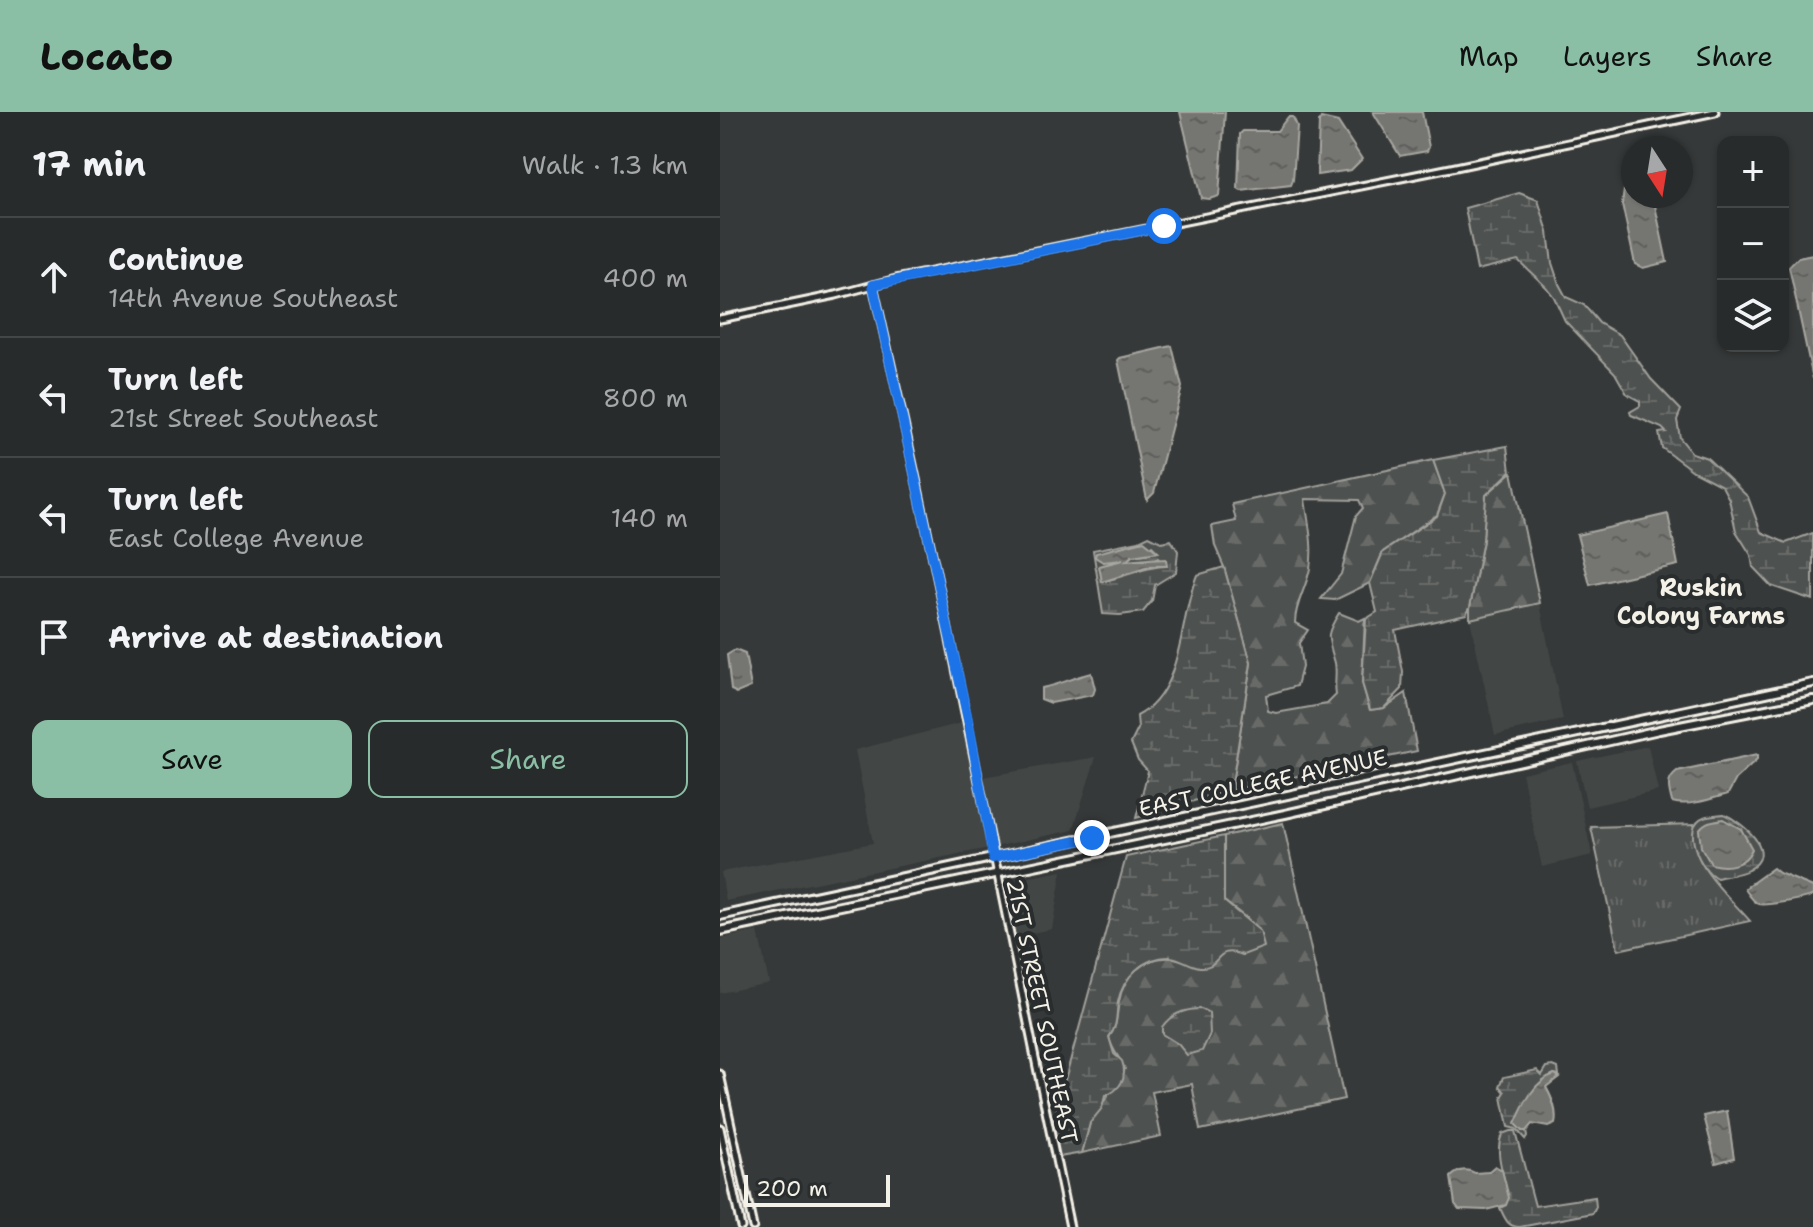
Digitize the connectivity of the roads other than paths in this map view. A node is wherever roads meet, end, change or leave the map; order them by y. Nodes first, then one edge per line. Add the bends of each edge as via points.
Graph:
1 (1715, 112) edge
2 (873, 285) junction
3 (720, 319) edge
4 (1813, 683) edge
5 (1813, 700) edge
6 (993, 858) junction
7 (996, 874) junction
8 (720, 916) edge
9 (720, 931) edge
10 (720, 1074) edge
11 (720, 1128) edge
12 (741, 1227) edge
13 (753, 1227) edge
14 (1070, 1227) edge

1 - 2 street
2 - 3 street
2 - 6 street, 21ST STREET SOUTHEAST
4 - 6 main road, EAST COLLEGE AVENUE
5 - 7 main road, EAST COLLEGE AVENUE
6 - 7 street, 21ST STREET SOUTHEAST
6 - 8 main road, EAST COLLEGE AVENUE
7 - 9 main road, EAST COLLEGE AVENUE
7 - 14 street, 21ST STREET SOUTHEAST
10 - 13 street
11 - 12 street

